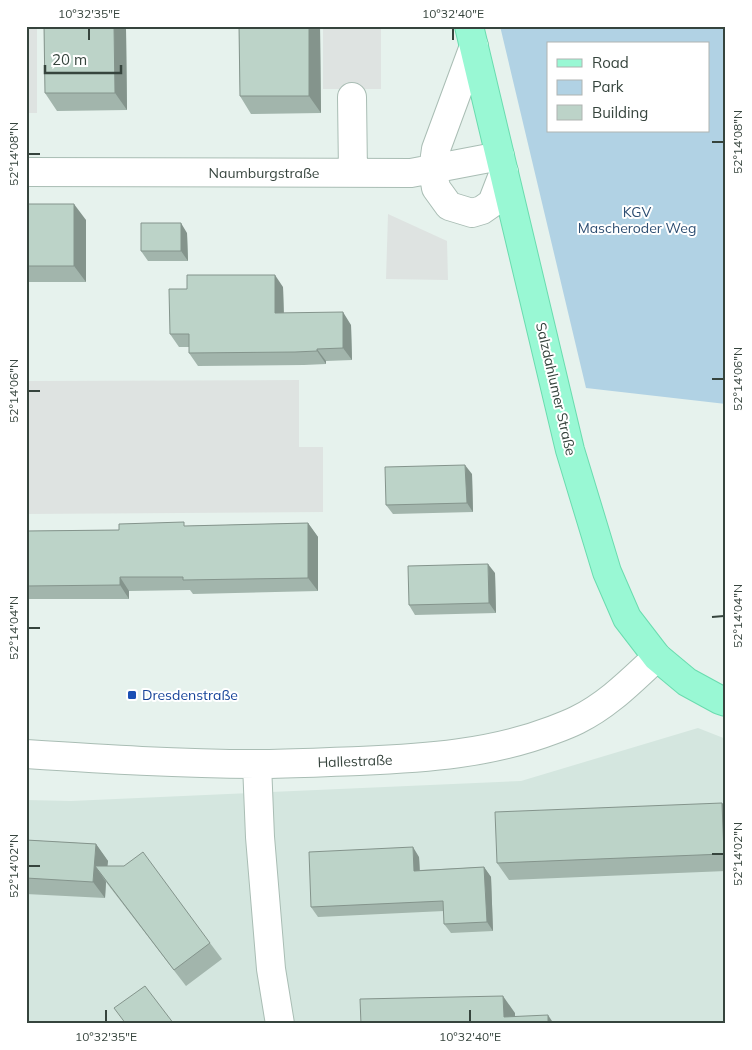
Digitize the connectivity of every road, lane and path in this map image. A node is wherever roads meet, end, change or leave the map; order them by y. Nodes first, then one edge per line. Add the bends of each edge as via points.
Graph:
1 (472, 36) edge
2 (352, 97) dead end
3 (502, 164) junction
4 (433, 170) junction
5 (26, 172) edge
6 (353, 173) junction
7 (657, 656) junction
8 (726, 702) edge
9 (26, 754) edge
10 (256, 764) junction
11 (280, 1024) edge

1 - 3 main road, Salzdahlumer Straße
1 - 4 street via 436,149
2 - 6 street
3 - 4 street, Naumburgstraße
3 - 4 street via 492,203 472,214 449,206 436,188
3 - 7 main road, Salzdahlumer Straße via 570,450 607,572 627,618
4 - 6 street, Naumburgstraße
5 - 6 street, Naumburgstraße
7 - 8 main road, Salzdahlumer Straße via 687,682
7 - 10 street, Hallestraße via 601,707 528,739 453,754 400,759
9 - 10 street, Hallestraße
10 - 11 street via 271,970

